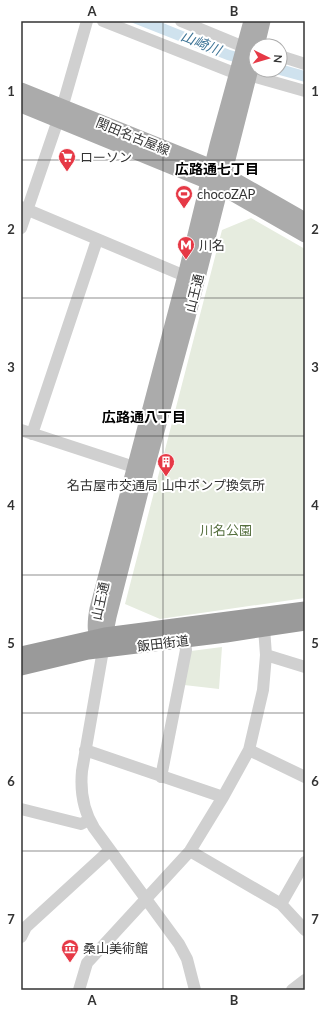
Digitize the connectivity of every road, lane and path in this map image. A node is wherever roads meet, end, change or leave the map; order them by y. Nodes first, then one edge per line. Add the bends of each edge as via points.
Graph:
1 (87, 21) edge
2 (103, 21) edge
3 (181, 21) edge
4 (251, 21) edge
5 (263, 21) edge
6 (252, 38) edge
7 (257, 38) edge
8 (248, 47) edge
9 (288, 59) edge
10 (248, 62) edge
11 (305, 64) edge
12 (244, 73) junction
13 (21, 90) edge
14 (305, 91) edge
15 (21, 105) edge
16 (60, 114) junction
17 (216, 177) junction
18 (24, 208) edge
19 (305, 220) edge
20 (21, 228) edge
21 (305, 235) edge
22 (97, 240) junction
23 (185, 276) junction
24 (26, 432) edge
25 (134, 467) junction
26 (305, 610) edge
27 (305, 622) edge
28 (264, 628) junction
29 (185, 640) junction
30 (101, 641) junction
31 (21, 655) edge
32 (266, 655) junction
33 (305, 667) edge
34 (21, 668) edge
35 (85, 750) junction
36 (249, 750) junction
37 (161, 777) junction
38 (305, 777) edge
39 (223, 797) junction
40 (21, 809) edge
41 (89, 820) junction
42 (109, 851) junction
43 (190, 851) junction
44 (305, 862) edge
45 (146, 899) junction
46 (281, 904) junction
47 (305, 930) edge
48 (21, 937) edge
49 (305, 980) edge
50 (79, 990) edge
51 (195, 990) edge
52 (292, 990) edge

1 - 16 street
2 - 12 street
3 - 8 street
4 - 6 main road, 山王通
5 - 7 main road, 山王通
9 - 11 street
10 - 12 main road, 山王通
12 - 14 street
12 - 17 main road, 山王通
13 - 16 main road, 関田名古屋線
15 - 16 main road, 関田名古屋線
16 - 17 main road, 関田名古屋線
16 - 18 street
17 - 19 main road, 関田名古屋線
17 - 21 main road, 関田名古屋線
17 - 23 main road, 山王通
17 - 30 main road, 山王通 via 188,317
18 - 20 street
18 - 22 street
22 - 23 street
22 - 24 street
23 - 25 main road, 山王通
24 - 25 street
25 - 30 main road, 山王通 via 94,624
26 - 30 highway, 飯田街道
27 - 28 highway, 飯田街道
28 - 29 highway, 飯田街道
28 - 32 street
29 - 30 highway, 飯田街道
29 - 37 street via 186,650
30 - 31 highway, 飯田街道
30 - 34 highway, 飯田街道 via 81,653
30 - 35 street
32 - 33 street
32 - 36 street via 263,690
35 - 37 street
35 - 41 street via 81,792
36 - 38 street
36 - 39 street
37 - 39 street
39 - 43 street
40 - 41 street via 81,824
41 - 42 street
42 - 45 street
42 - 48 street via 26,927
43 - 45 street
43 - 46 street
44 - 46 street
45 - 50 street via 87,963
45 - 51 street via 179,944 187,959
46 - 47 street
49 - 52 street

